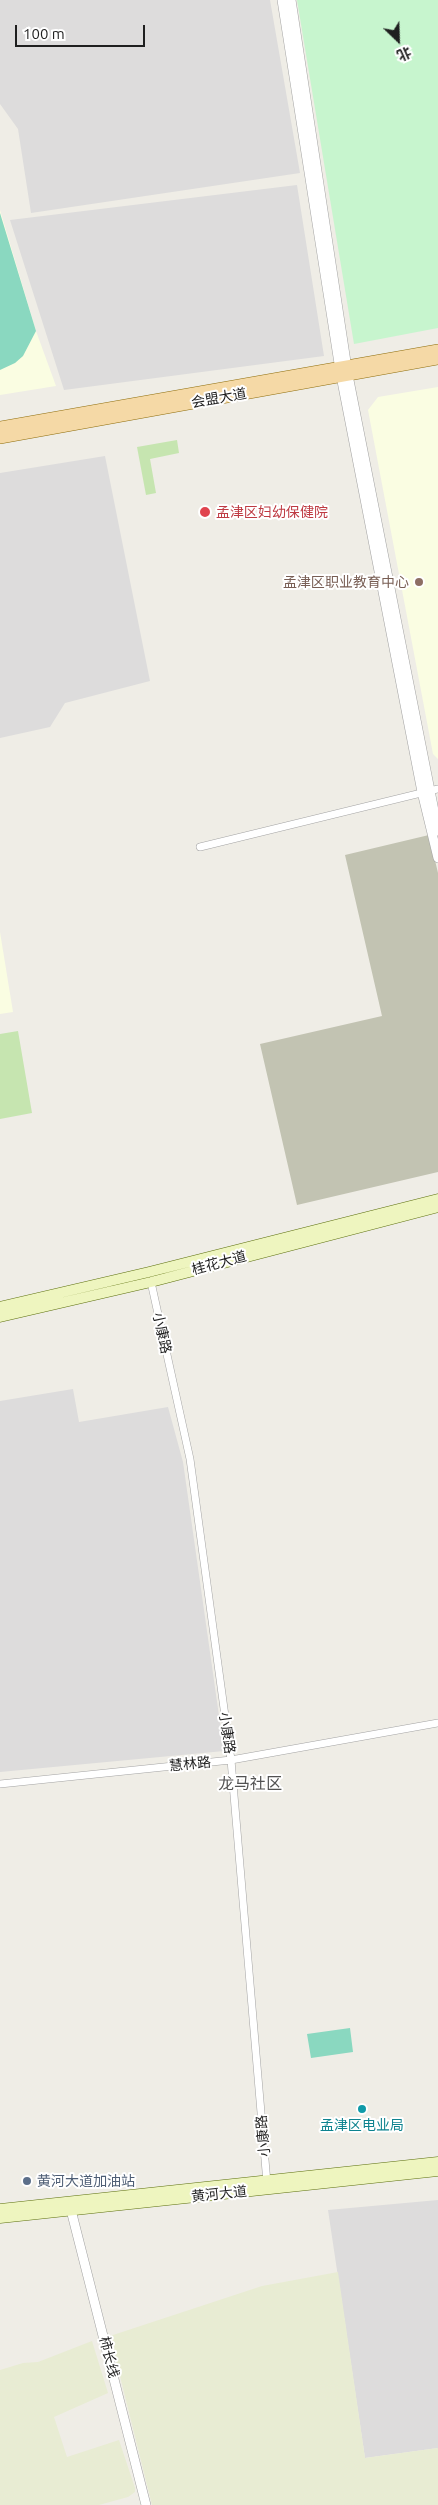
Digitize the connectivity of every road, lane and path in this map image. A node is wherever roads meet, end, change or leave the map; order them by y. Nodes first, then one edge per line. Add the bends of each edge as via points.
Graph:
1 (282, 0) edge
2 (290, 0) edge
3 (438, 350) edge
4 (438, 359) edge
5 (344, 371) junction
6 (0, 427) edge
7 (0, 438) edge
8 (430, 791) edge
9 (438, 831) edge
10 (200, 847) dead end
11 (438, 858) edge
12 (438, 1199) edge
13 (438, 1207) edge
14 (151, 1282) junction
15 (0, 1307) edge
16 (0, 1317) edge
17 (438, 1724) edge
18 (231, 1760) junction
19 (0, 1784) edge
20 (438, 2162) edge
21 (438, 2171) edge
22 (268, 2189) junction
23 (0, 2209) edge
24 (71, 2210) junction
25 (0, 2218) edge
26 (146, 2505) edge

1 - 5 street
2 - 5 street
3 - 5 main road, 会盟大道
4 - 5 main road, 会盟大道
5 - 6 main road, 会盟大道
5 - 7 main road, 会盟大道
5 - 8 street
8 - 9 street
8 - 10 street
8 - 11 street
12 - 15 main road, 桂花大道
13 - 14 main road, 桂花大道
14 - 16 main road, 桂花大道
14 - 18 street, 小康路 via 190,1459
17 - 18 street, 慧林路
18 - 19 street, 慧林路
18 - 22 street, 小康路
20 - 23 main road, 黄河大道
21 - 22 main road, 黄河大道
22 - 24 main road, 黄河大道
24 - 25 main road, 黄河大道
24 - 26 street, 柿长线

